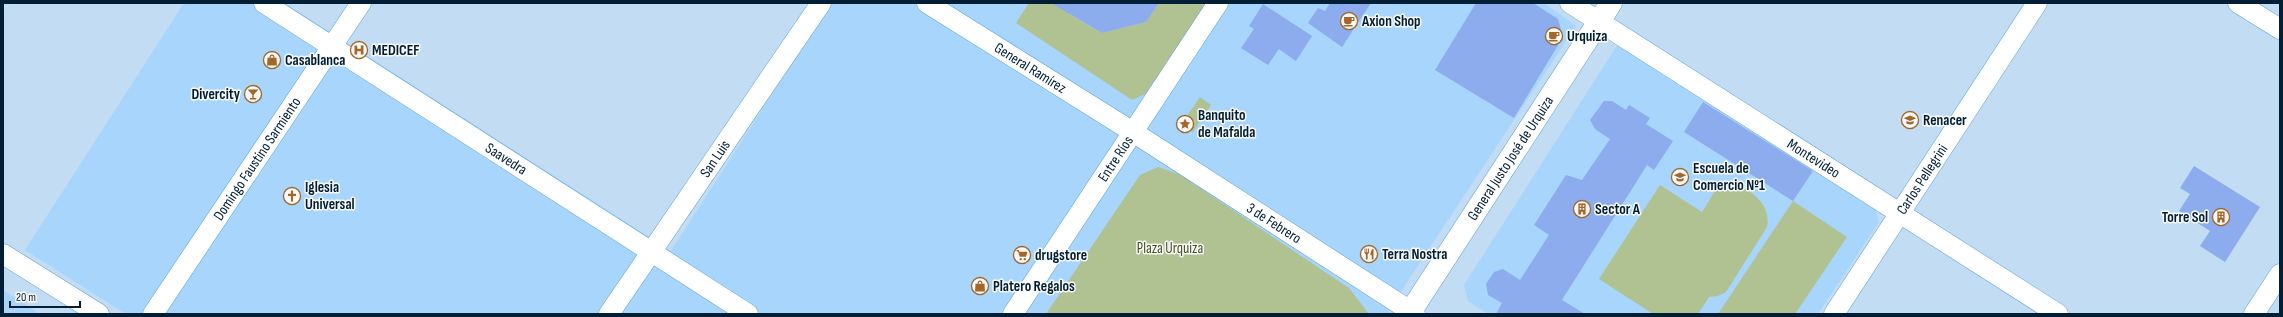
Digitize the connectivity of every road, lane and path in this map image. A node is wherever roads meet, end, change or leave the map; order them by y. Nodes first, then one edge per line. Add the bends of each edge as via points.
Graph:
1 (264, 3) edge
2 (362, 3) edge
3 (821, 3) edge
4 (927, 3) edge
5 (1218, 3) edge
6 (1570, 3) edge
7 (1611, 3) edge
8 (2036, 3) edge
9 (2238, 3) edge
10 (1598, 22) junction
11 (2280, 29) edge
12 (333, 47) junction
13 (1133, 132) junction
14 (1900, 212) junction
15 (650, 252) junction
16 (3, 254) edge
17 (2280, 274) edge
18 (1412, 313) edge
19 (99, 314) edge
20 (153, 314) edge
21 (609, 314) edge
22 (748, 314) edge
23 (1014, 314) edge
24 (1834, 314) edge
25 (2058, 314) edge
26 (2254, 314) edge

1 - 12 street, Saavedra
2 - 12 street, Domingo Faustino Sarmiento
3 - 15 street, San Luis
4 - 13 street, General Ramírez
5 - 13 street, Entre Ríos
6 - 10 street, Montevideo
7 - 10 street, General Justo José de Urquiza
8 - 14 street, Carlos Pellegrini
9 - 11 street
10 - 14 street, Montevideo
10 - 18 street, General Justo José de Urquiza
12 - 15 street, Saavedra
12 - 20 street, Domingo Faustino Sarmiento
13 - 18 street, 3 de Febrero
13 - 23 street, Entre Ríos
14 - 24 street, Carlos Pellegrini
14 - 25 street, Montevideo
15 - 21 street, San Luis
15 - 22 street, Saavedra
16 - 19 street
17 - 26 street

